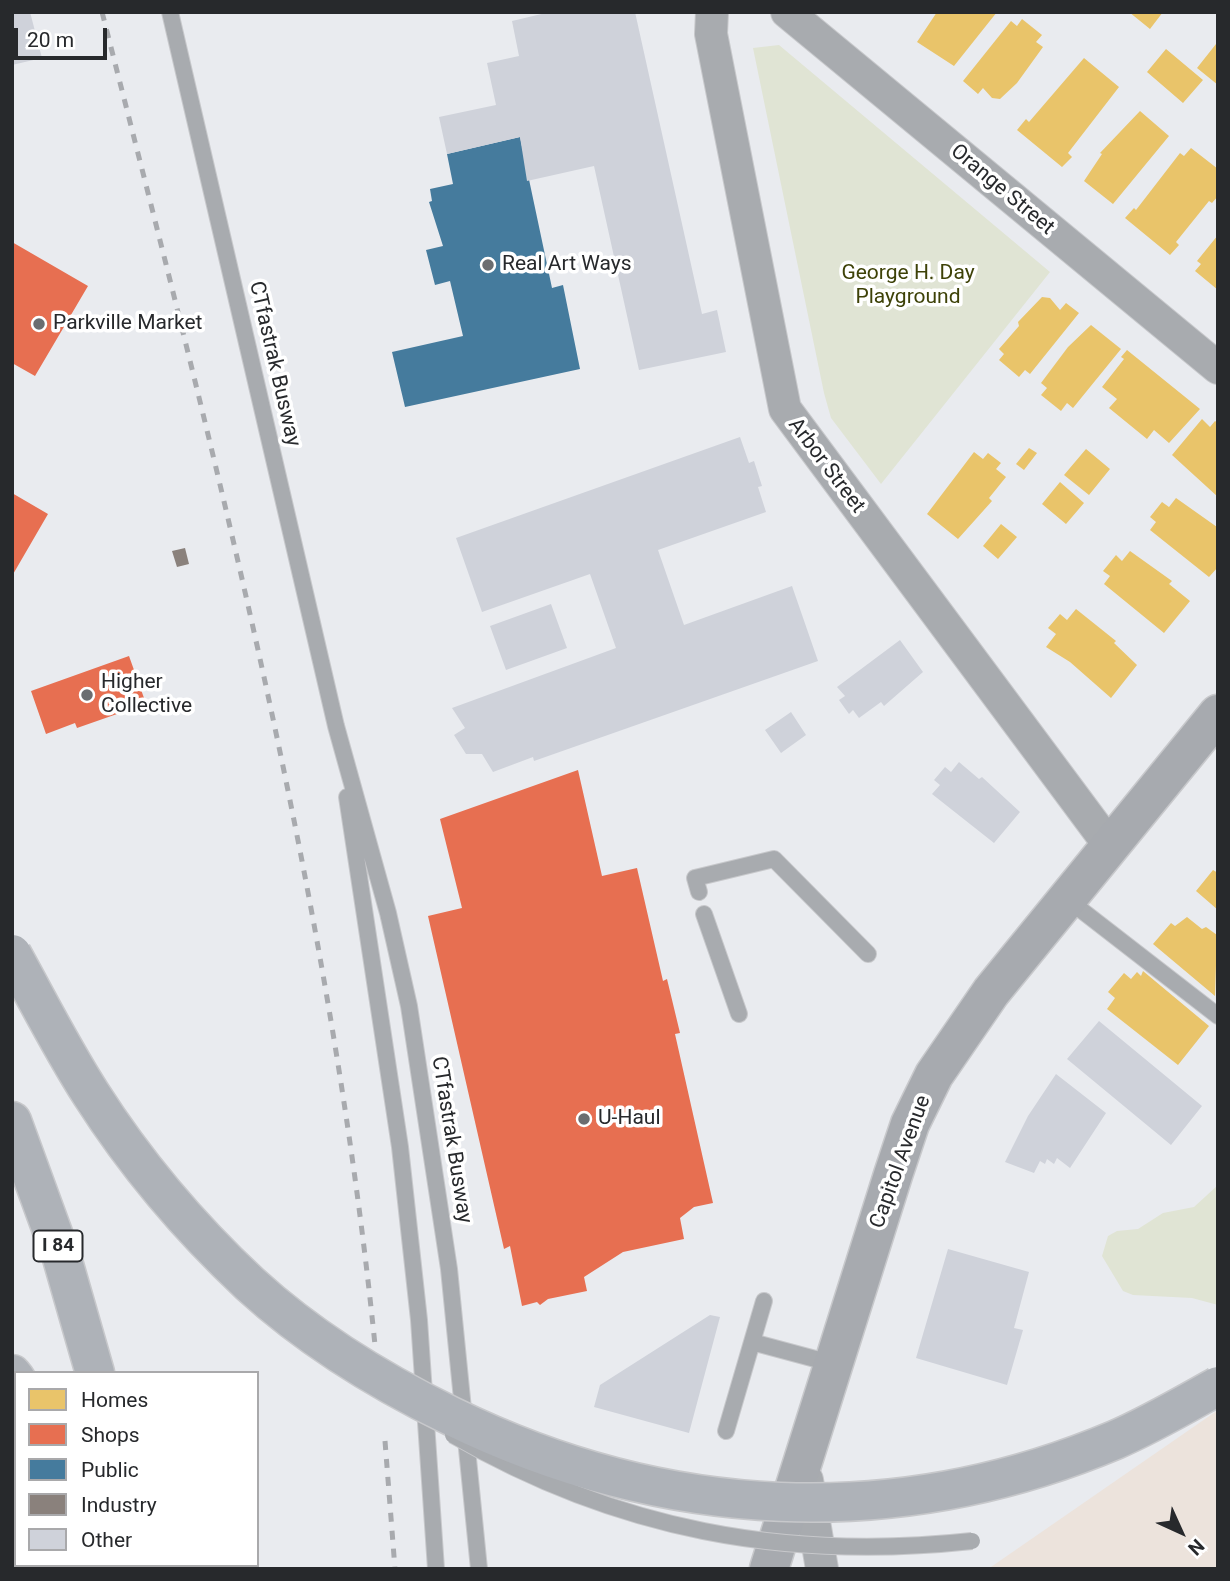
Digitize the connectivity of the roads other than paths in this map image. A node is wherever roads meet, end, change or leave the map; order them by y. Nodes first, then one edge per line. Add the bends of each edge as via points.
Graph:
1 (170, 12) edge
2 (712, 12) edge
3 (787, 12) edge
4 (1218, 368) edge
5 (1218, 713) edge
6 (337, 726) junction
7 (1110, 846) junction
8 (699, 892) dead end
9 (1067, 899) junction
10 (705, 915) dead end
11 (12, 954) edge
12 (868, 954) dead end
13 (739, 1014) dead end
14 (1218, 1016) edge
15 (12, 1121) edge
16 (764, 1301) dead end
17 (297, 1323) junction
18 (752, 1342) junction
19 (834, 1364) junction
20 (94, 1371) edge
21 (1218, 1386) edge
22 (726, 1431) dead end
23 (804, 1457) junction
24 (972, 1541) dead end
25 (436, 1569) edge
26 (479, 1569) edge
27 (769, 1569) edge
28 (822, 1569) edge

1 - 6 lane, CTfastrak Busway
2 - 7 street, Arbor Street via 710,34 785,409
3 - 4 street, Orange Street
5 - 7 main road, Capitol Avenue
6 - 25 lane, CTfastrak Busway via 400,1147 419,1320
6 - 26 lane, CTfastrak Busway via 388,913 422,1086 457,1334
7 - 9 main road, Capitol Avenue
8 - 12 lane via 695,878 774,859
9 - 14 lane
9 - 19 main road, Capitol Avenue via 991,992 934,1075 910,1124
10 - 13 lane
11 - 17 highway, bridge via 85,1084 135,1156 222,1256
15 - 20 highway, I 84 via 62,1258
16 - 18 lane
17 - 21 highway, bridge via 416,1399 522,1447 627,1482 750,1502 847,1501 991,1480 1118,1439
17 - 24 lane, bridge via 373,1383 453,1436 535,1478 617,1510 698,1531 787,1545 897,1547
18 - 19 lane
18 - 22 lane
19 - 23 main road, Capitol Avenue
23 - 27 main road, Capitol Avenue
23 - 28 street

